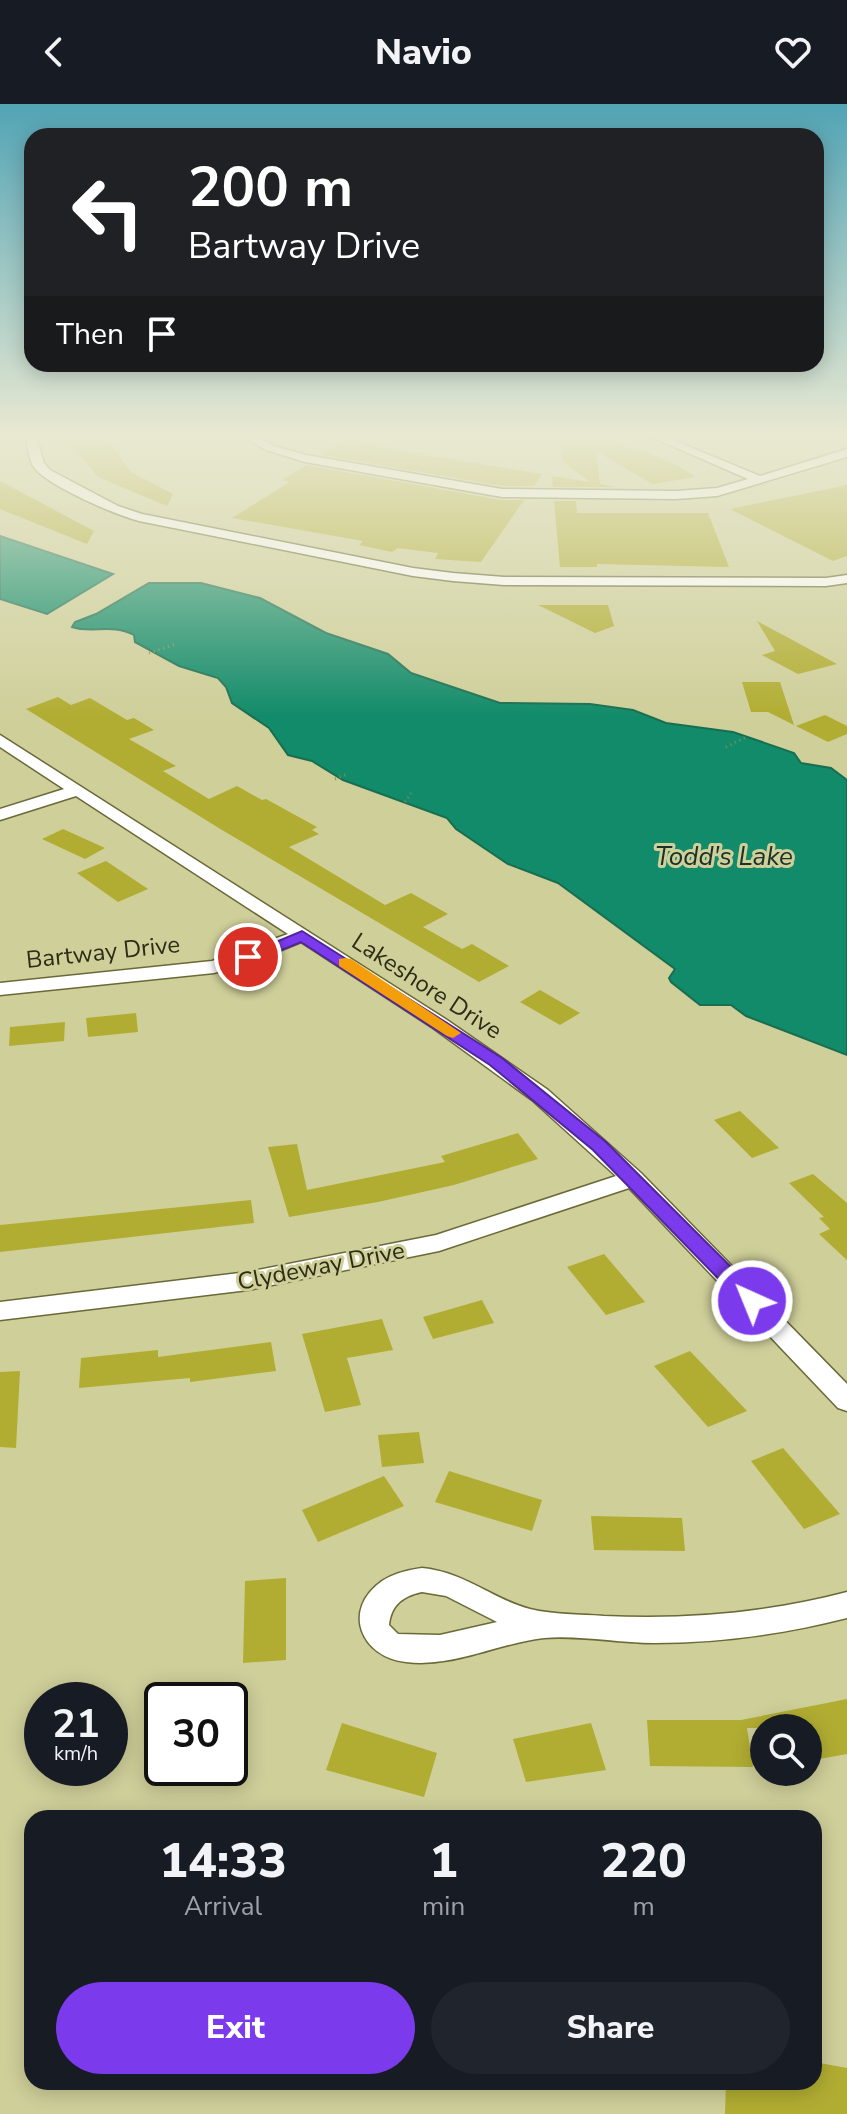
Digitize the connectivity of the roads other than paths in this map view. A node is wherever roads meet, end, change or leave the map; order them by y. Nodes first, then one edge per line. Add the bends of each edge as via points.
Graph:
1 (203, 530) edge
2 (847, 579) edge
3 (0, 740) edge
4 (79, 790) junction
5 (0, 815) edge
6 (302, 935) junction
7 (0, 989) edge
8 (633, 1178) junction
9 (0, 1311) edge
10 (847, 1401) edge
11 (847, 1605) edge
12 (547, 1625) junction

1 - 2 street via 413,572 504,581
3 - 4 street, Lakeshore Drive
4 - 5 street
4 - 6 street, Lakeshore Drive
6 - 7 street, Bartway Drive via 214,967
6 - 8 street, Lakeshore Drive via 496,1062 566,1116
8 - 9 street, Clydeway Drive via 439,1243 248,1281
8 - 10 street, Lakeshore Drive
11 - 12 street via 708,1628
12 - 12 street via 506,1613 449,1584 422,1580 387,1592 375,1611 378,1634 403,1649 441,1647

